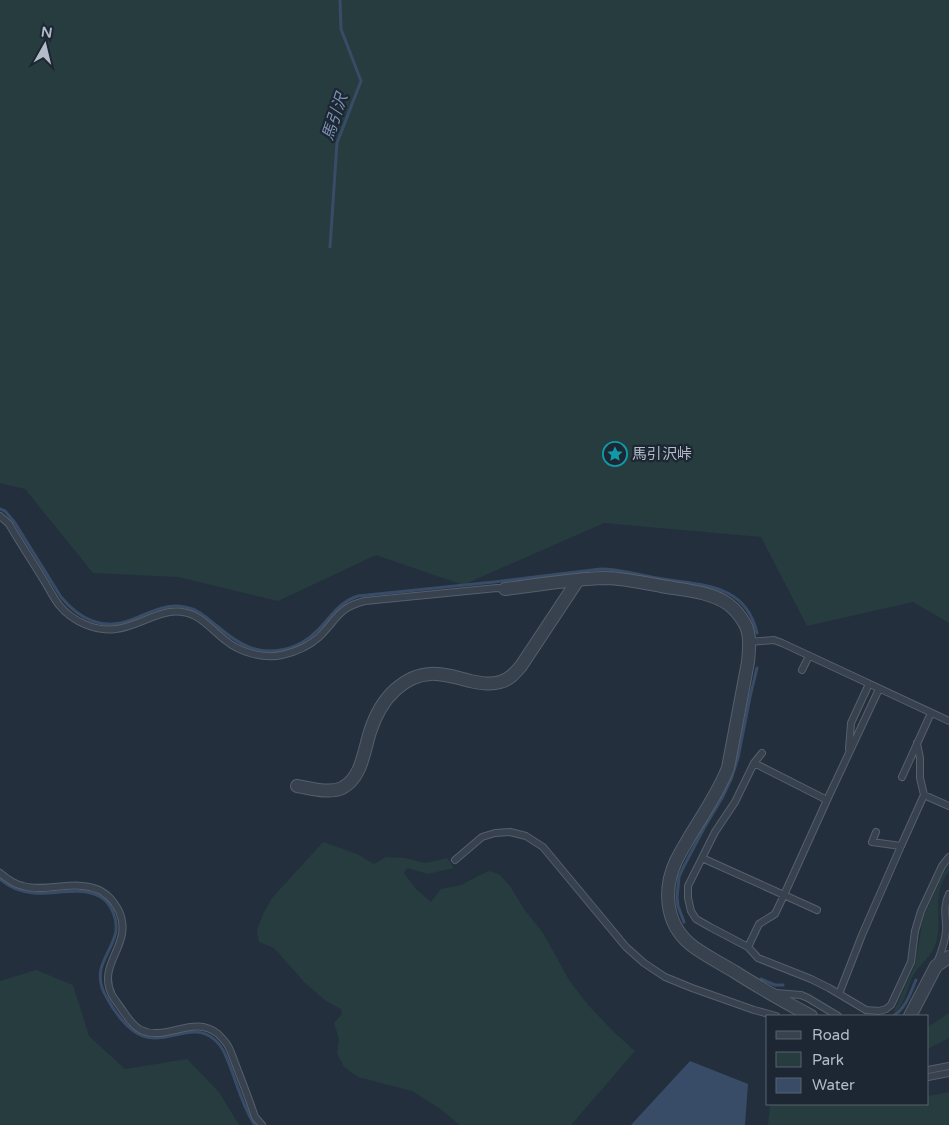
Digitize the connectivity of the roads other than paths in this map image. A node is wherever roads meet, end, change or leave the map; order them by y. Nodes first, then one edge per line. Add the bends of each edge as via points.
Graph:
1 (0, 516) edge
2 (578, 580) junction
3 (505, 589) joint
4 (749, 642) junction
5 (809, 656) junction
6 (802, 670) dead end
7 (869, 684) junction
8 (878, 689) junction
9 (930, 713) junction
10 (949, 721) edge
11 (917, 743) junction
12 (762, 753) dead end
13 (849, 753) junction
14 (754, 764) junction
15 (902, 777) dead end
16 (297, 786) dead end
17 (924, 795) junction
18 (827, 800) junction
19 (949, 806) edge
20 (876, 832) dead end
21 (902, 846) junction
22 (949, 856) edge
23 (702, 858) junction
24 (454, 860) dead end
25 (0, 873) edge
26 (949, 894) edge
27 (784, 895) junction
28 (817, 910) dead end
29 (949, 913) edge
30 (945, 922) junction
31 (748, 947) junction
32 (949, 957) edge
33 (936, 966) junction
34 (770, 993) junction
35 (839, 994) junction
36 (802, 1014) edge
37 (772, 1015) edge
38 (836, 1015) edge
39 (911, 1015) edge
40 (949, 1066) edge
41 (929, 1070) edge
42 (949, 1073) edge
43 (929, 1077) edge
44 (262, 1125) edge

1 - 3 lane via 9,524 59,605 76,619 92,627 114,630 163,612 185,613 196,616 240,650 253,654 280,656 297,651 318,638 345,608 355,603
2 - 3 street
2 - 4 street via 630,580 716,597 737,612 746,626
2 - 16 street via 512,676 490,684 429,673 406,682 395,690 378,712 360,767 352,780 341,788 329,790
4 - 5 lane via 774,640
4 - 34 street via 728,768 676,861 668,886 668,900 676,925 690,944
5 - 6 lane
5 - 7 lane
7 - 8 lane
7 - 13 lane via 851,723
8 - 9 lane
8 - 13 lane
9 - 10 lane
9 - 11 lane
11 - 15 lane
11 - 17 lane
12 - 14 lane
13 - 18 lane
14 - 18 lane
14 - 23 lane
17 - 19 lane
17 - 21 lane
18 - 27 lane
20 - 21 lane via 872,842
21 - 35 lane
22 - 35 lane via 921,911 912,962 891,1005 879,1011 866,1010
23 - 27 lane
23 - 31 lane via 688,886 691,911 696,919
24 - 37 lane via 482,837 510,832 526,836 543,847 626,947 644,963 665,977 692,988
25 - 44 lane via 11,882 24,886 82,886 98,890 110,898 122,918 123,930 108,972 107,980 113,997 139,1029 158,1033 193,1026 218,1034 228,1046 255,1117
26 - 30 lane
27 - 28 lane
27 - 31 lane via 775,914 759,924
29 - 30 lane
30 - 33 lane via 944,945
31 - 35 lane via 758,958
32 - 33 street
33 - 39 street
34 - 36 street
34 - 38 lane via 801,995
40 - 41 lane
42 - 43 lane

